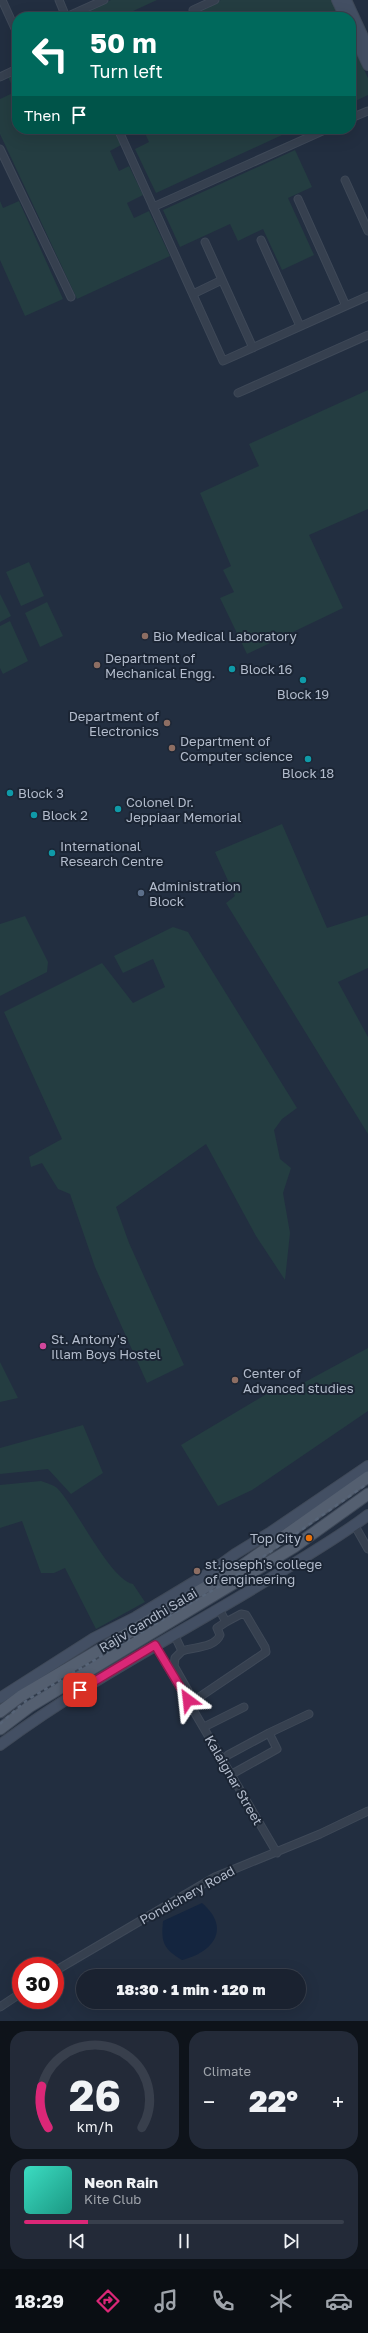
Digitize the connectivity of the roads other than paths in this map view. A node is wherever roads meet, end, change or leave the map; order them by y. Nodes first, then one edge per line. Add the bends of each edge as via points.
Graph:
1 (2, 0) edge
2 (58, 0) edge
3 (104, 0) edge
4 (215, 0) edge
5 (345, 0) edge
6 (193, 10) dead end
7 (64, 12) edge
8 (77, 12) edge
9 (345, 12) edge
10 (351, 12) edge
11 (12, 22) edge
12 (356, 23) edge
13 (356, 40) edge
14 (368, 48) edge
15 (368, 65) edge
16 (12, 71) edge
17 (0, 77) edge
18 (368, 111) edge
19 (356, 116) edge
20 (120, 134) edge
21 (316, 134) edge
22 (0, 149) edge
23 (345, 180) dead end
24 (298, 199) dead end
25 (153, 207) junction
26 (368, 231) edge
27 (261, 240) dead end
28 (205, 242) dead end
29 (222, 280) junction
30 (193, 294) junction
31 (368, 296) edge
32 (71, 297) dead end
33 (346, 306) junction
34 (300, 326) junction
35 (368, 335) edge
36 (253, 348) junction
37 (238, 393) dead end
38 (368, 1466) edge
39 (368, 1477) edge
40 (368, 1494) edge
41 (368, 1515) edge
42 (355, 1526) junction
43 (368, 1549) edge
44 (172, 1606) junction
45 (219, 1609) junction
46 (178, 1618) junction
47 (226, 1622) junction
48 (174, 1634) junction
49 (155, 1645) junction
50 (182, 1651) junction
51 (0, 1698) edge
52 (244, 1707) dead end
53 (0, 1712) edge
54 (309, 1714) dead end
55 (204, 1728) junction
56 (0, 1729) edge
57 (269, 1733) junction
58 (0, 1744) edge
59 (228, 1755) dead end
60 (232, 1774) junction
61 (368, 1811) edge
62 (277, 1853) junction
63 (64, 1966) edge
64 (12, 1999) edge
65 (0, 2007) edge

1 - 11 street
2 - 7 street
3 - 8 street
4 - 6 street
5 - 9 street
5 - 10 street
12 - 14 street
13 - 15 street
16 - 17 street
18 - 19 street
20 - 25 street
21 - 25 street
22 - 32 street
23 - 26 street
24 - 33 street
25 - 30 street
27 - 34 street
28 - 29 street
29 - 30 street
29 - 36 street
30 - 36 street via 223,361
31 - 33 street
33 - 34 street
34 - 36 street
35 - 37 street
38 - 51 street via 209,1573 136,1617 94,1638
39 - 44 main road, Rajiv Gandhi Salai via 243,1565
40 - 46 main road, Rajiv Gandhi Salai via 294,1548
41 - 42 street
42 - 43 street
42 - 45 street
44 - 46 main road
44 - 53 main road, Rajiv Gandhi Salai via 21,1696
45 - 47 street
45 - 48 street
46 - 56 main road, Rajiv Gandhi Salai via 29,1707
47 - 50 street via 217,1628 219,1638 204,1646
47 - 50 street via 241,1614 246,1615 265,1647 264,1654 195,1698 191,1696 174,1666
48 - 49 street
48 - 50 street
49 - 55 street, Kalaignar Street
49 - 58 street via 44,1712
52 - 55 street
54 - 57 street
55 - 60 street, Kalaignar Street
57 - 59 street
57 - 60 street via 277,1749
60 - 62 street, Kalaignar Street
61 - 62 street, Pondichery Road
62 - 63 street, Pondichery Road via 244,1864 198,1886
64 - 65 street

